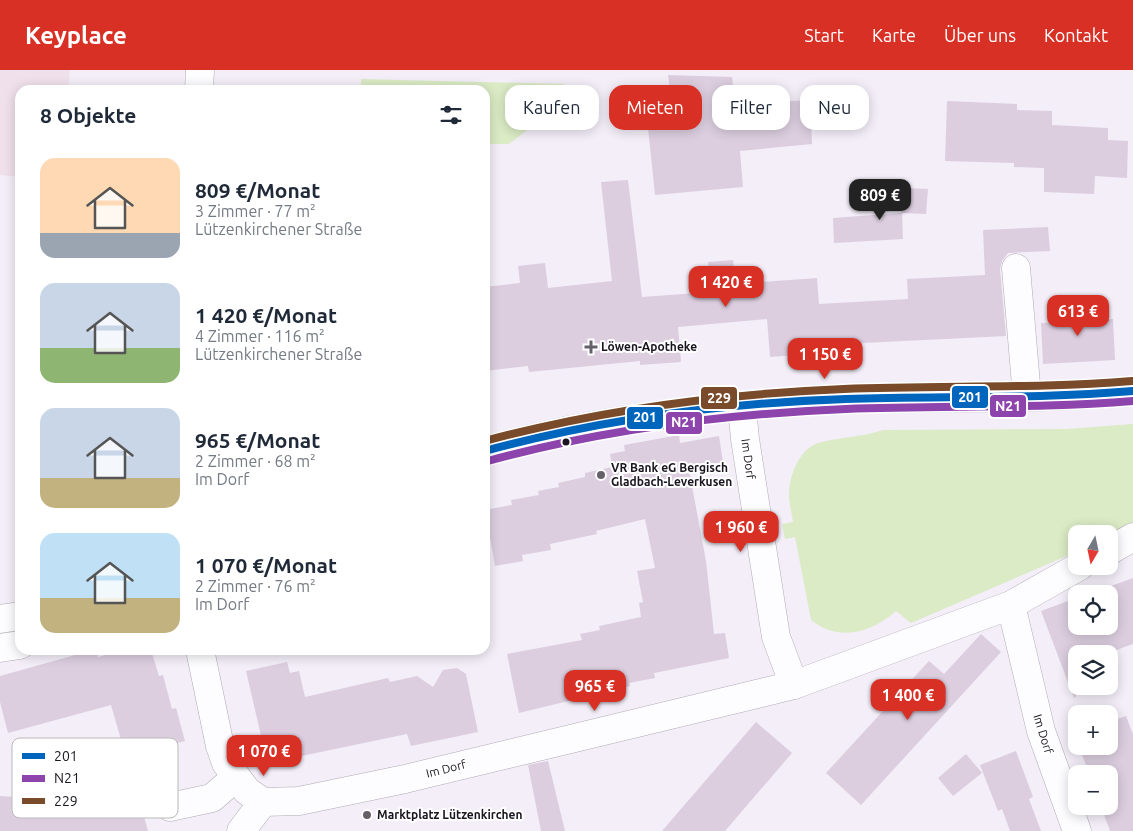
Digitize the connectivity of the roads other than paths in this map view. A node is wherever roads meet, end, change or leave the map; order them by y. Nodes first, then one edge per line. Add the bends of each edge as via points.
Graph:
1 (200, 70) edge
2 (198, 85) edge
3 (1016, 268) dead end
4 (1133, 391) edge
5 (1027, 396) junction
6 (742, 407) junction
7 (490, 449) edge
8 (1133, 537) edge
9 (1118, 545) edge
10 (1068, 573) edge
11 (1011, 605) junction
12 (15, 617) edge
13 (0, 619) edge
14 (15, 646) edge
15 (0, 648) edge
16 (201, 655) edge
17 (794, 685) junction
18 (235, 778) junction
19 (263, 802) junction
20 (178, 805) edge
21 (240, 831) edge
22 (1077, 831) edge

1 - 2 street
3 - 5 street
4 - 5 street
5 - 6 street via 846,399
6 - 7 street via 609,421 527,438
6 - 17 street, Im Dorf via 776,637
8 - 9 street
10 - 11 street, Im Dorf
11 - 17 street, Im Dorf
11 - 22 street, Im Dorf via 1041,731
12 - 13 street
14 - 15 street
16 - 18 street via 220,746
17 - 19 street, Im Dorf via 406,779 299,801
18 - 19 street
18 - 20 street via 212,798
19 - 21 street

